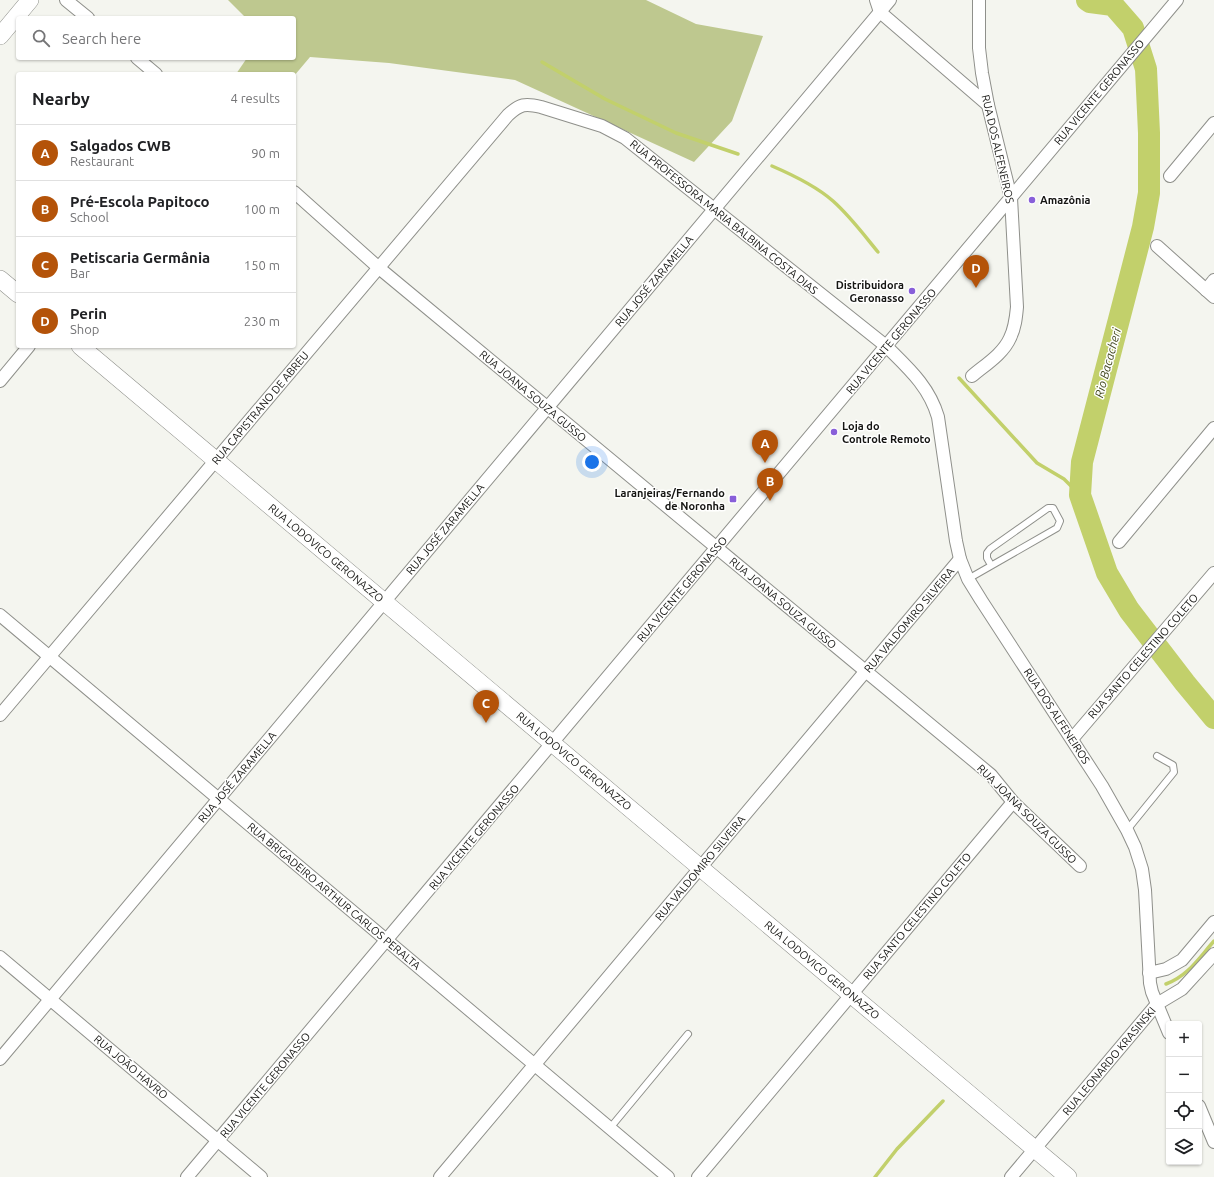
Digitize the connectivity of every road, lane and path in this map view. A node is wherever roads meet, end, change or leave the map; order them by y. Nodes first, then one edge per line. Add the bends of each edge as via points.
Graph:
1 (30, 0) edge
2 (66, 0) edge
3 (876, 0) edge
4 (890, 0) edge
5 (979, 0) edge
6 (1177, 0) edge
7 (880, 12) junction
8 (17, 16) edge
9 (86, 16) edge
10 (16, 17) edge
11 (0, 36) edge
12 (139, 60) edge
13 (154, 72) edge
14 (523, 105) joint
15 (988, 105) junction
16 (1214, 123) edge
17 (1170, 176) dead end
18 (296, 194) edge
19 (1010, 198) junction
20 (714, 209) junction
21 (1157, 246) dead end
22 (379, 268) junction
23 (0, 279) edge
24 (1214, 280) edge
25 (16, 292) edge
26 (1210, 293) edge
27 (886, 346) junction
28 (27, 348) edge
29 (82, 348) edge
30 (972, 376) dead end
31 (0, 381) edge
32 (934, 403) joint
33 (547, 408) junction
34 (1214, 428) edge
35 (216, 460) junction
36 (1119, 542) dead end
37 (716, 548) junction
38 (960, 559) junction
39 (991, 565) junction
40 (1214, 573) edge
41 (968, 579) junction
42 (384, 602) junction
43 (0, 615) edge
44 (50, 657) junction
45 (866, 671) junction
46 (0, 715) edge
47 (1072, 739) junction
48 (552, 743) junction
49 (1157, 756) dead end
50 (218, 799) junction
51 (1013, 802) junction
52 (1127, 830) junction
53 (1080, 866) dead end
54 (700, 868) junction
55 (1214, 922) edge
56 (387, 940) junction
57 (1214, 954) edge
58 (0, 957) edge
59 (1149, 973) junction
60 (851, 995) junction
61 (50, 999) junction
62 (1157, 1004) junction
63 (1166, 1026) edge
64 (688, 1034) dead end
65 (0, 1059) edge
66 (535, 1065) junction
67 (1202, 1113) edge
68 (610, 1128) junction
69 (218, 1141) junction
70 (1214, 1142) edge
71 (1035, 1149) junction
72 (187, 1177) edge
73 (261, 1177) edge
74 (440, 1177) edge
75 (668, 1177) edge
76 (698, 1177) edge
77 (1011, 1177) edge
78 (1068, 1177) edge

1 - 8 main road
2 - 9 street
3 - 7 street
4 - 7 street, RUA JOSÉ ZARAMELLA
5 - 15 street, RUA DOS ALFENEIROS via 980,54
6 - 19 street, RUA VICENTE GERONASSO
7 - 15 street
7 - 20 street, RUA JOSÉ ZARAMELLA
10 - 11 main road
12 - 13 street
14 - 20 street, RUA PROFESSORA MARIA BALBINA COSTA DIAS via 531,104 614,131 634,144
14 - 22 street, RUA CAPISTRANO DE ABREU via 508,115
15 - 19 street, RUA DOS ALFENEIROS
16 - 17 street
18 - 22 street, RUA JOANA SOUZA GUSSO
19 - 27 street, RUA VICENTE GERONASSO
19 - 30 street, RUA DOS ALFENEIROS via 1017,307 1015,325 1010,339 1003,348
20 - 27 street, RUA PROFESSORA MARIA BALBINA COSTA DIAS
20 - 33 street, RUA JOSÉ ZARAMELLA
21 - 26 street
22 - 33 street, RUA JOANA SOUZA GUSSO
22 - 35 street, RUA CAPISTRANO DE ABREU
23 - 25 main road
24 - 26 street
27 - 32 street, RUA PROFESSORA MARIA BALBINA COSTA DIAS via 916,376
27 - 37 street, RUA VICENTE GERONASSO
28 - 31 street
29 - 35 main road, RUA LODOVICO GERONAZZO
32 - 38 street, RUA DOS ALFENEIROS via 941,432
33 - 37 street, RUA JOANA SOUZA GUSSO
33 - 42 street, RUA JOSÉ ZARAMELLA
34 - 36 street
35 - 42 main road, RUA LODOVICO GERONAZZO
35 - 44 street, RUA CAPISTRANO DE ABREU
37 - 45 street, RUA JOANA SOUZA GUSSO
37 - 48 street, RUA VICENTE GERONASSO
38 - 41 street, RUA DOS ALFENEIROS
38 - 45 street, RUA VALDOMIRO SILVEIRA
39 - 39 lane via 987,558 990,549 1048,508 1053,508 1060,521 1057,528
39 - 41 lane
40 - 47 street, RUA SANTO CELESTINO COLETO
41 - 47 street, RUA DOS ALFENEIROS
42 - 48 main road, RUA LODOVICO GERONAZZO
42 - 50 street, RUA JOSÉ ZARAMELLA
43 - 44 street, RUA BRIGADEIRO ARTHUR CARLOS PERALTA
44 - 46 street, RUA CAPISTRANO DE ABREU
44 - 50 street, RUA BRIGADEIRO ARTHUR CARLOS PERALTA
45 - 51 street, RUA JOANA SOUZA GUSSO via 991,776
45 - 54 street, RUA VALDOMIRO SILVEIRA
47 - 52 street, RUA DOS ALFENEIROS
48 - 54 main road, RUA LODOVICO GERONAZZO
48 - 56 street, RUA VICENTE GERONASSO
49 - 52 lane via 1173,765 1174,772
50 - 56 street, RUA BRIGADEIRO ARTHUR CARLOS PERALTA
50 - 61 street, RUA JOSÉ ZARAMELLA
51 - 53 street, RUA JOANA SOUZA GUSSO
51 - 60 street, RUA SANTO CELESTINO COLETO
52 - 59 street, RUA DOS ALFENEIROS via 1142,869
54 - 60 main road, RUA LODOVICO GERONAZZO
54 - 66 street, RUA VALDOMIRO SILVEIRA
55 - 59 street via 1182,960 1175,965
56 - 66 street, RUA BRIGADEIRO ARTHUR CARLOS PERALTA
56 - 69 street, RUA VICENTE GERONASSO
57 - 62 street, RUA LEONARDO KRASINSKI via 1182,989
58 - 61 street, RUA JOÃO HAVRO
59 - 62 street, RUA DOS ALFENEIROS
60 - 71 main road, RUA LODOVICO GERONAZZO
60 - 76 street, RUA SANTO CELESTINO COLETO
61 - 65 street, RUA JOSÉ ZARAMELLA
61 - 69 street, RUA JOÃO HAVRO
62 - 63 street, RUA DOS ALFENEIROS
62 - 71 street, RUA LEONARDO KRASINSKI
64 - 68 lane
66 - 68 street, RUA BRIGADEIRO ARTHUR CARLOS PERALTA
66 - 74 street, RUA VALDOMIRO SILVEIRA
67 - 70 street
68 - 75 street, RUA BRIGADEIRO ARTHUR CARLOS PERALTA
69 - 72 street, RUA VICENTE GERONASSO
69 - 73 street, RUA JOÃO HAVRO
71 - 77 street, RUA LEONARDO KRASINSKI
71 - 78 main road, RUA LODOVICO GERONAZZO

